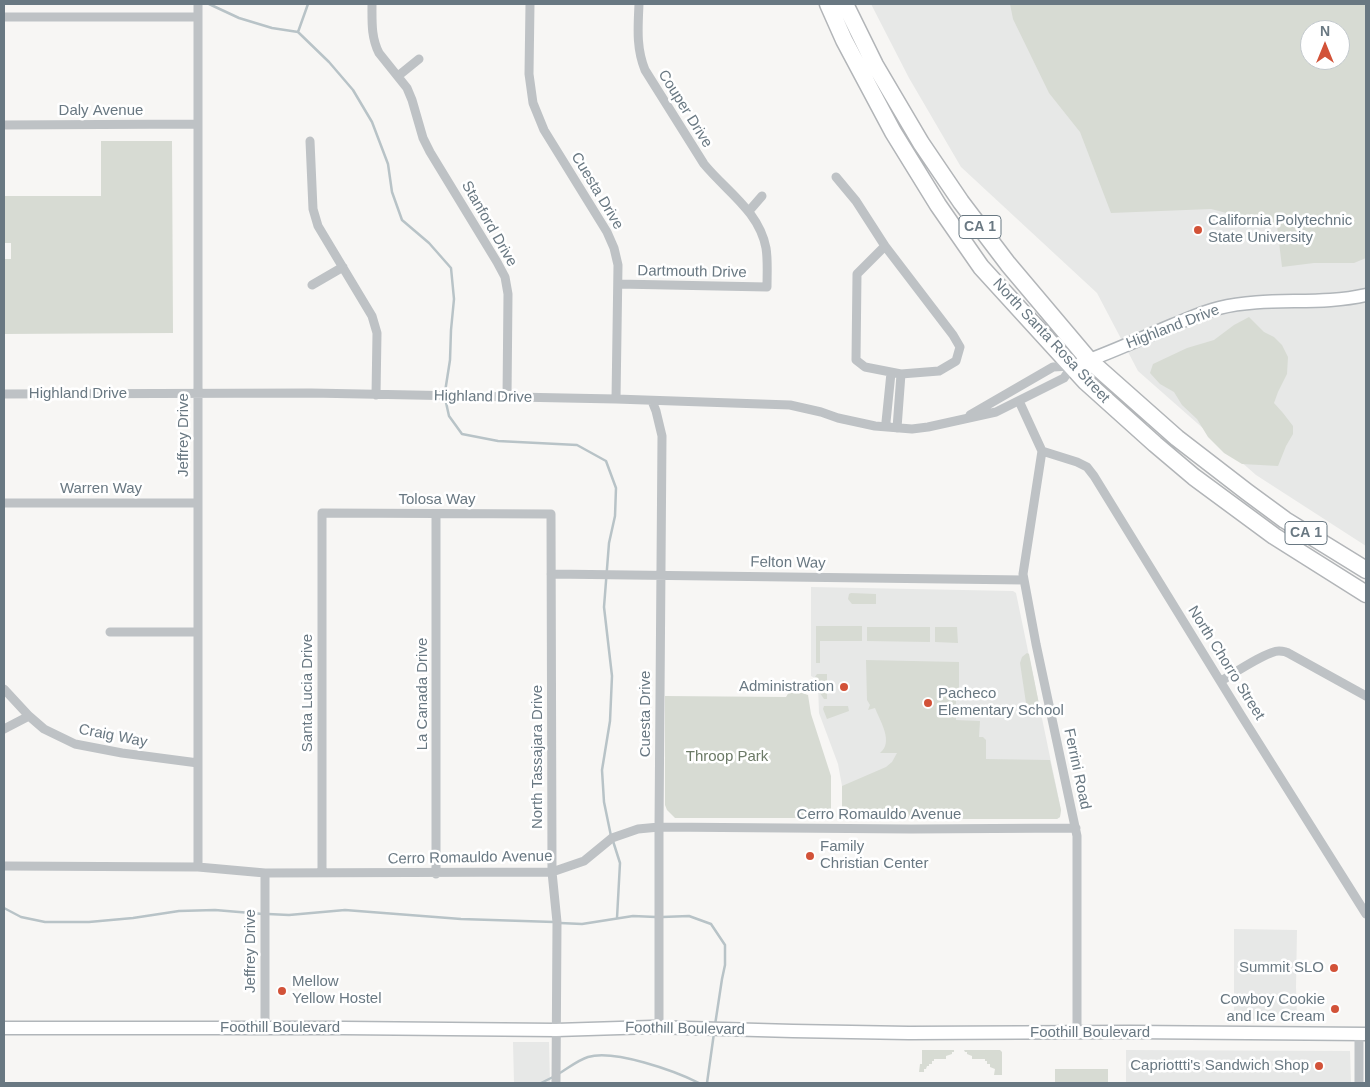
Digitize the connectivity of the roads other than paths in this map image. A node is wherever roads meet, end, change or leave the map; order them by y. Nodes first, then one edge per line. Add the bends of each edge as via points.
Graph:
1 (198, 4) edge
2 (372, 4) edge
3 (530, 4) edge
4 (638, 4) edge
5 (828, 4) edge
6 (845, 4) edge
7 (4, 17) edge
8 (198, 17) junction
9 (419, 59) dead end
10 (398, 76) junction
11 (198, 124) junction
12 (4, 125) edge
13 (310, 142) dead end
14 (836, 177) dead end
15 (762, 196) dead end
16 (749, 211) junction
17 (885, 246) junction
18 (343, 267) junction
19 (618, 284) junction
20 (312, 285) dead end
21 (767, 287) joint
22 (1366, 295) edge
23 (1089, 360) junction
24 (1072, 366) junction
25 (891, 373) junction
26 (901, 374) junction
27 (4, 394) edge
28 (198, 394) junction
29 (376, 395) junction
30 (507, 397) junction
31 (616, 399) junction
32 (652, 401) junction
33 (1020, 401) junction
34 (958, 421) junction
35 (887, 427) junction
36 (897, 428) junction
37 (1042, 451) junction
38 (4, 503) edge
39 (198, 503) junction
40 (322, 513) joint
41 (436, 514) junction
42 (551, 514) joint
43 (1366, 570) edge
44 (551, 574) junction
45 (661, 575) junction
46 (1024, 580) junction
47 (1366, 594) edge
48 (110, 632) dead end
49 (198, 632) junction
50 (1221, 681) junction
51 (4, 689) edge
52 (1366, 696) edge
53 (29, 716) junction
54 (4, 729) edge
55 (198, 763) junction
56 (659, 827) junction
57 (1076, 828) junction
58 (4, 866) edge
59 (198, 867) junction
60 (552, 872) junction
61 (265, 873) junction
62 (322, 873) junction
63 (436, 874) junction
64 (1366, 914) edge
65 (4, 1028) edge
66 (265, 1028) junction
67 (660, 1028) junction
68 (556, 1030) junction
69 (1077, 1032) junction
70 (1363, 1034) edge
71 (556, 1083) edge
72 (1359, 1083) edge

1 - 8 street, Jeffrey Drive
2 - 10 street, Stanford Drive via 374,40
3 - 19 street, Cuesta Drive via 529,74 533,103 544,130 611,240 618,265
4 - 16 street, Couper Drive via 638,46 645,70 704,164
5 - 24 highway, North Santa Rosa Street / CA 1 via 893,132 938,205 981,267
6 - 23 highway, North Santa Rosa Street / CA 1 via 874,64 920,143 1008,264
7 - 8 street
8 - 11 street, Jeffrey Drive
9 - 10 street
10 - 30 street, Stanford Drive via 407,88 430,152 505,277 509,303
11 - 12 street, Daly Avenue
11 - 28 street, Jeffrey Drive
13 - 18 street via 314,215
14 - 17 street
15 - 16 street
16 - 21 street, Couper Drive via 758,224 766,249
17 - 25 street via 857,274 856,360 865,367
17 - 26 street via 960,347 956,361 939,371
18 - 20 street
18 - 29 street via 376,327
19 - 21 street, Dartmouth Drive
19 - 31 street, Cuesta Drive
22 - 23 street, Highland Drive via 1241,303 1218,308 1196,314
23 - 24 street, Highland Drive
23 - 43 highway, North Santa Rosa Street / CA 1 via 1177,438 1247,492 1285,520
24 - 33 street, Highland Drive via 1064,378
24 - 34 street, Highland Drive via 1053,367
24 - 47 highway, North Santa Rosa Street / CA 1 via 1086,382 1194,476 1274,536
25 - 26 street
25 - 35 street
26 - 36 street
27 - 28 street, Highland Drive
28 - 29 street, Highland Drive
28 - 39 street, Jeffrey Drive
29 - 30 street, Highland Drive
30 - 31 street, Highland Drive
31 - 32 street, Highland Drive
32 - 35 street, Highland Drive via 790,405
32 - 45 street, Cuesta Drive via 662,436
33 - 34 street, Highland Drive via 996,412
33 - 37 street
34 - 36 street, Highland Drive via 912,429
35 - 36 street, Highland Drive
37 - 46 street, Ferrini Road
37 - 50 street, North Chorro Street via 1087,467
38 - 39 street, Warren Way
39 - 49 street, Jeffrey Drive
40 - 41 street, Tolosa Way
40 - 62 street, Santa Lucia Drive
41 - 42 street, Tolosa Way
41 - 63 street, La Canada Drive
42 - 44 street, North Tassajara Drive
44 - 45 street, Felton Way
44 - 60 street, North Tassajara Drive
45 - 46 street, Felton Way
45 - 56 street, Cuesta Drive
46 - 57 street, Ferrini Road
48 - 49 street
49 - 55 street, Jeffrey Drive
50 - 52 street via 1263,657 1282,651
50 - 64 street, North Chorro Street
51 - 53 street, Craig Way
53 - 54 street
53 - 55 street, Craig Way via 44,730 75,744
55 - 59 street, Jeffrey Drive
56 - 57 street, Cerro Romauldo Avenue
56 - 60 street, Cerro Romauldo Avenue via 638,829 612,838 584,861
56 - 67 street, Cuesta Drive
57 - 69 street, Ferrini Road
58 - 59 street, Cerro Romauldo Avenue
59 - 61 street, Cerro Romauldo Avenue
60 - 63 street, Cerro Romauldo Avenue
60 - 68 street, North Tassajara Drive via 556,922
61 - 62 street, Cerro Romauldo Avenue
61 - 66 street, Jeffrey Drive
62 - 63 street, Cerro Romauldo Avenue
65 - 66 street, Foothill Boulevard
66 - 68 street, Foothill Boulevard
67 - 68 street, Foothill Boulevard
67 - 69 street, Foothill Boulevard
68 - 71 street, North Tassajara Drive
69 - 70 street, Foothill Boulevard
70 - 72 street

